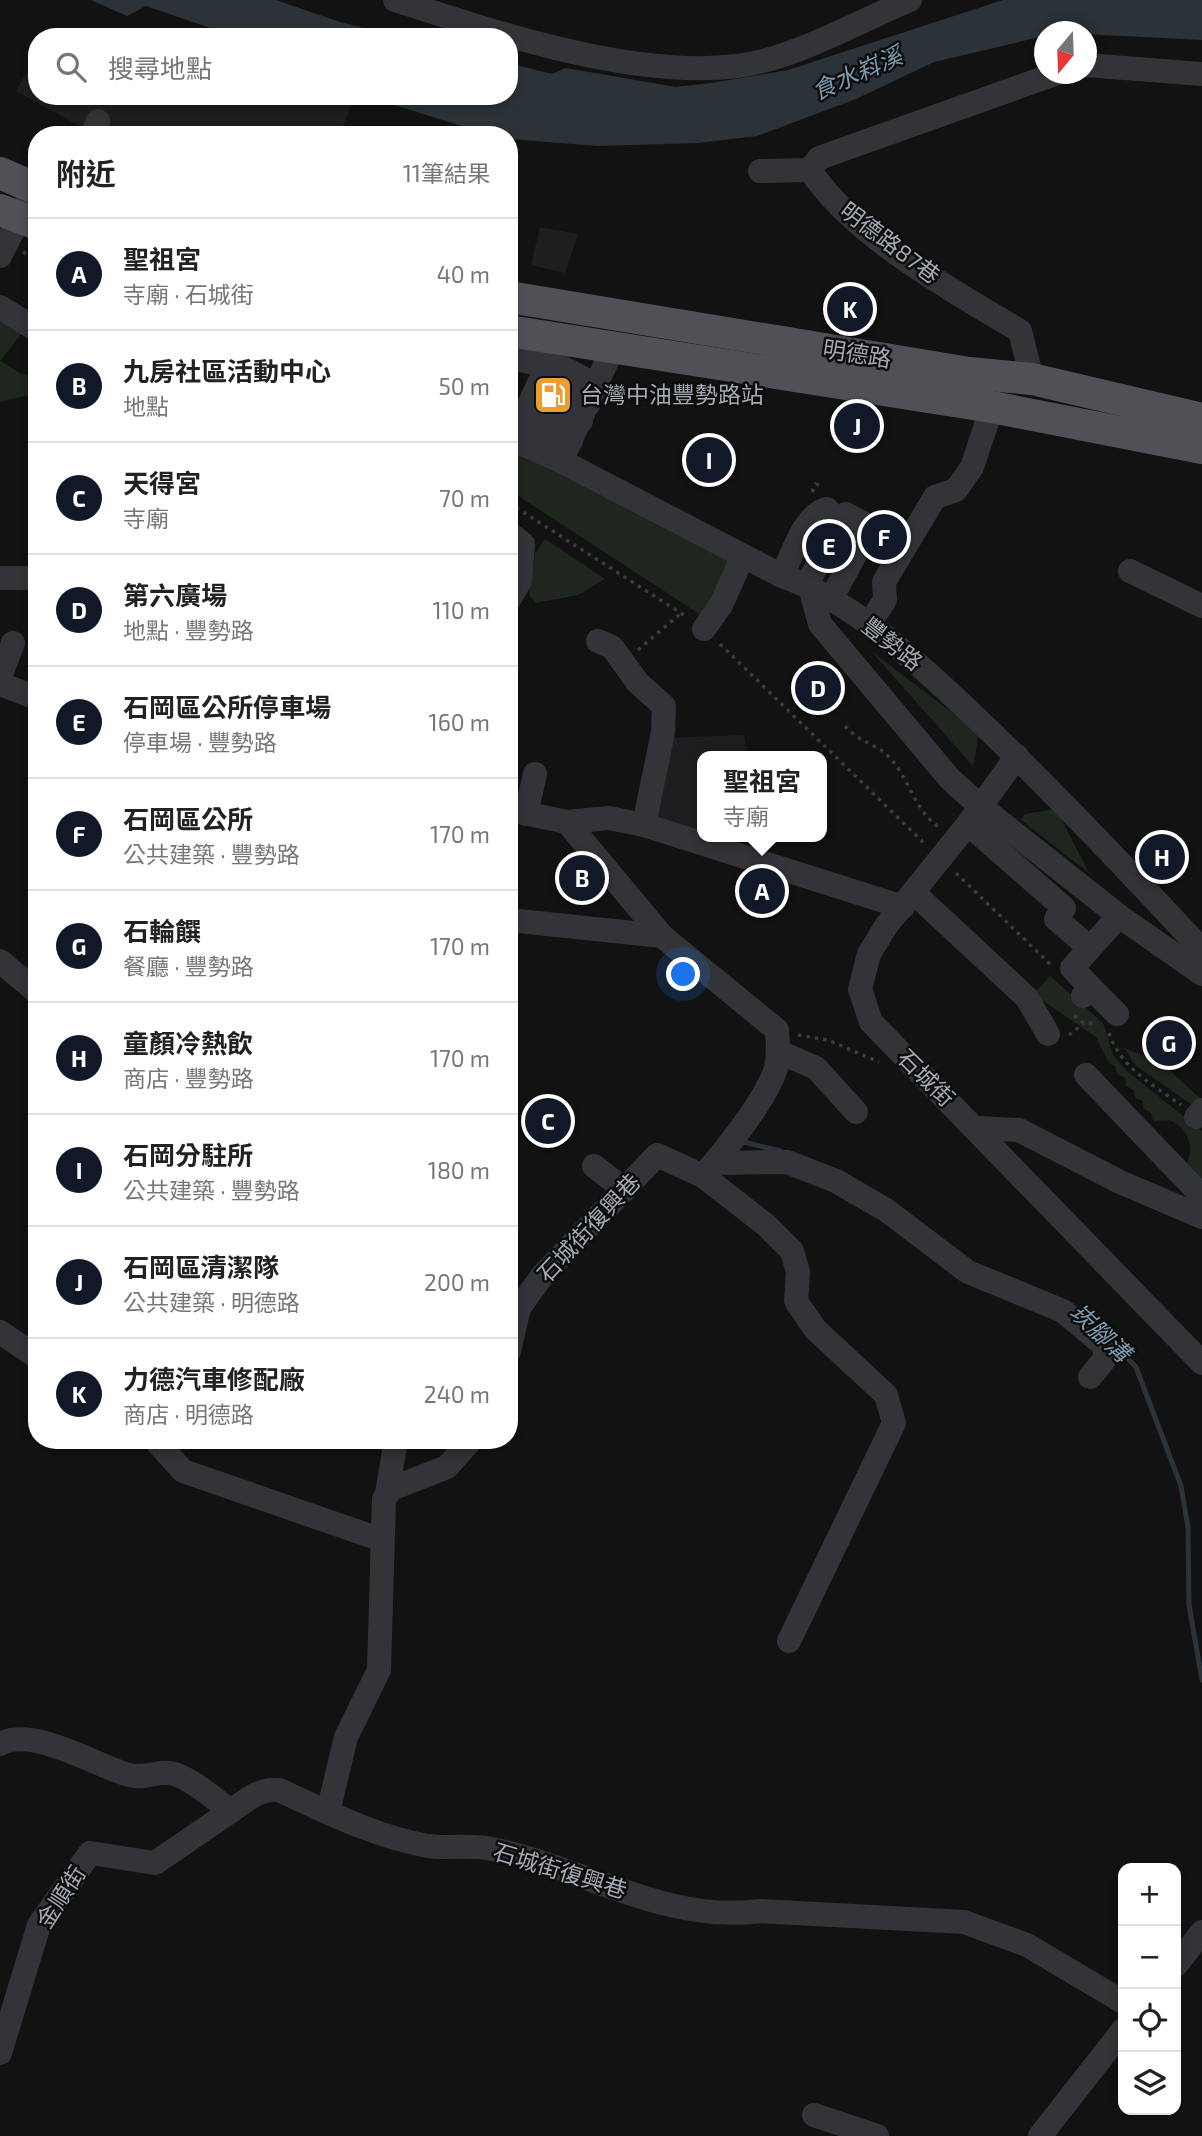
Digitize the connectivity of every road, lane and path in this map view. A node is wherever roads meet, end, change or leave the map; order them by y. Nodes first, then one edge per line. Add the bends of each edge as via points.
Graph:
1 (395, 0) edge
2 (910, 0) edge
3 (484, 28) edge
4 (518, 39) edge
5 (1097, 66) edge
6 (1202, 74) edge
7 (1034, 81) edge
8 (810, 170) junction
9 (760, 171) dead end
10 (0, 173) edge
11 (28, 185) edge
12 (23, 220) edge
13 (10, 254) edge
14 (28, 257) edge
15 (518, 298) edge
16 (0, 307) edge
17 (28, 324) edge
18 (518, 332) edge
19 (613, 348) junction
20 (518, 358) edge
21 (1032, 379) junction
22 (530, 402) edge
23 (992, 407) junction
24 (1202, 419) edge
25 (581, 420) junction
26 (1202, 448) edge
27 (518, 508) edge
28 (837, 512) junction
29 (518, 540) edge
30 (828, 547) junction
31 (743, 556) junction
32 (852, 560) junction
33 (1130, 571) dead end
34 (782, 576) junction
35 (0, 578) edge
36 (28, 578) edge
37 (518, 584) edge
38 (816, 590) junction
39 (1202, 606) edge
40 (681, 614) junction
41 (869, 624) junction
42 (704, 629) junction
43 (597, 641) dead end
44 (13, 643) dead end
45 (623, 663) junction
46 (0, 677) edge
47 (0, 684) edge
48 (28, 695) edge
49 (845, 726) dead end
50 (1017, 756) junction
51 (535, 774) dead end
52 (518, 812) edge
53 (567, 822) junction
54 (968, 823) junction
55 (644, 825) junction
56 (697, 840) edge
57 (704, 842) edge
58 (925, 844) dead end
59 (909, 900) junction
60 (518, 921) edge
61 (662, 936) junction
62 (1202, 950) edge
63 (0, 961) edge
64 (1202, 974) edge
65 (28, 984) edge
66 (1117, 1014) dead end
67 (1084, 1023) dead end
68 (1055, 1038) joint
69 (1121, 1045) dead end
70 (1116, 1049) dead end
71 (779, 1052) junction
72 (915, 1066) junction
73 (1086, 1075) dead end
74 (856, 1112) dead end
75 (977, 1128) junction
76 (594, 1166) dead end
77 (709, 1170) junction
78 (625, 1190) junction
79 (1202, 1196) edge
80 (1202, 1217) edge
81 (518, 1301) edge
82 (0, 1332) edge
83 (28, 1351) edge
84 (1202, 1363) edge
85 (1090, 1377) dead end
86 (163, 1449) edge
87 (394, 1449) edge
88 (463, 1449) edge
89 (387, 1493) junction
90 (382, 1540) junction
91 (789, 1641) dead end
92 (0, 1744) edge
93 (231, 1811) junction
94 (328, 1812) junction
95 (1202, 1932) edge
96 (1181, 1959) edge
97 (1118, 1999) edge
98 (1118, 2036) edge
99 (0, 2053) edge
100 (814, 2115) dead end
101 (877, 2136) edge
102 (1040, 2136) edge

1 - 3 street
2 - 4 street via 802,48 738,66 678,67
5 - 6 street
7 - 8 street via 819,158
8 - 9 street
8 - 21 street, 明德路87巷 via 842,210 882,241 1020,331
10 - 11 main road
12 - 13 street
13 - 14 path
15 - 21 main road, 明德路 via 969,373
16 - 17 street
18 - 19 main road, 明德路
19 - 23 main road, 明德路
19 - 25 street
20 - 22 street via 535,365
21 - 24 main road, 明德路
22 - 25 street, 豐勢路
22 - 25 street
22 - 25 street
23 - 26 main road, 明德路
23 - 41 street via 972,467 956,490 934,497 884,582 885,600
25 - 31 street, 豐勢路
27 - 40 path
28 - 30 street
28 - 32 street via 870,527
28 - 34 street via 818,511 809,520
29 - 37 street via 523,544
30 - 32 street
30 - 38 street
31 - 34 street, 豐勢路
31 - 42 street via 721,606
32 - 38 street
33 - 39 street
34 - 38 street, 豐勢路
35 - 36 street
38 - 41 street, 豐勢路
38 - 54 street via 820,624 950,779
40 - 42 path
40 - 45 path
41 - 50 street, 豐勢路
42 - 58 path
43 - 45 street via 612,647
44 - 46 street
45 - 55 street via 664,706
47 - 48 street
49 - 54 path via 857,739 889,757 930,822
50 - 54 street, 石城街
50 - 62 street, 豐勢路
51 - 52 street
52 - 53 street
53 - 55 street via 609,818
53 - 61 street via 591,862 627,890
54 - 59 street, 石城街
54 - 64 street via 1119,915
54 - 66 street via 1064,908 1056,919 1100,942 1072,968 1087,992
55 - 56 street
57 - 59 street
59 - 68 street via 1027,998
59 - 72 street, 石城街 via 869,954 860,989 870,1022
60 - 61 street
61 - 71 street via 777,1030
63 - 65 street
67 - 68 path
69 - 70 path
71 - 72 path via 800,1033 886,1065
71 - 74 street via 816,1068
71 - 77 street via 775,1071
72 - 75 street, 石城街
73 - 79 street
75 - 80 street via 1019,1130 1120,1182
75 - 84 street, 石城街
76 - 78 street
77 - 78 street, 石城街復興巷 via 657,1155
77 - 85 street via 786,1162 836,1181 887,1210 968,1272 1063,1311 1106,1347 1104,1360
77 - 91 street, 石城街復興巷 via 792,1251 799,1272 796,1301 815,1329 886,1395 894,1423
78 - 81 street, 石城街復興巷
82 - 83 street
86 - 90 street via 183,1471
87 - 89 street
88 - 89 street via 447,1467
89 - 90 street
90 - 94 street via 379,1670 346,1737
92 - 93 street via 10,1738 32,1739 140,1777 167,1771
93 - 94 street, 石城街復興巷 via 267,1789
93 - 99 street, 金順街 via 155,1863 90,1853 39,1925
94 - 97 street, 石城街復興巷 via 385,1836 430,1846 491,1848 657,1901 712,1913 760,1911 964,1922 1027,1945
95 - 96 street
98 - 102 street
100 - 101 street

